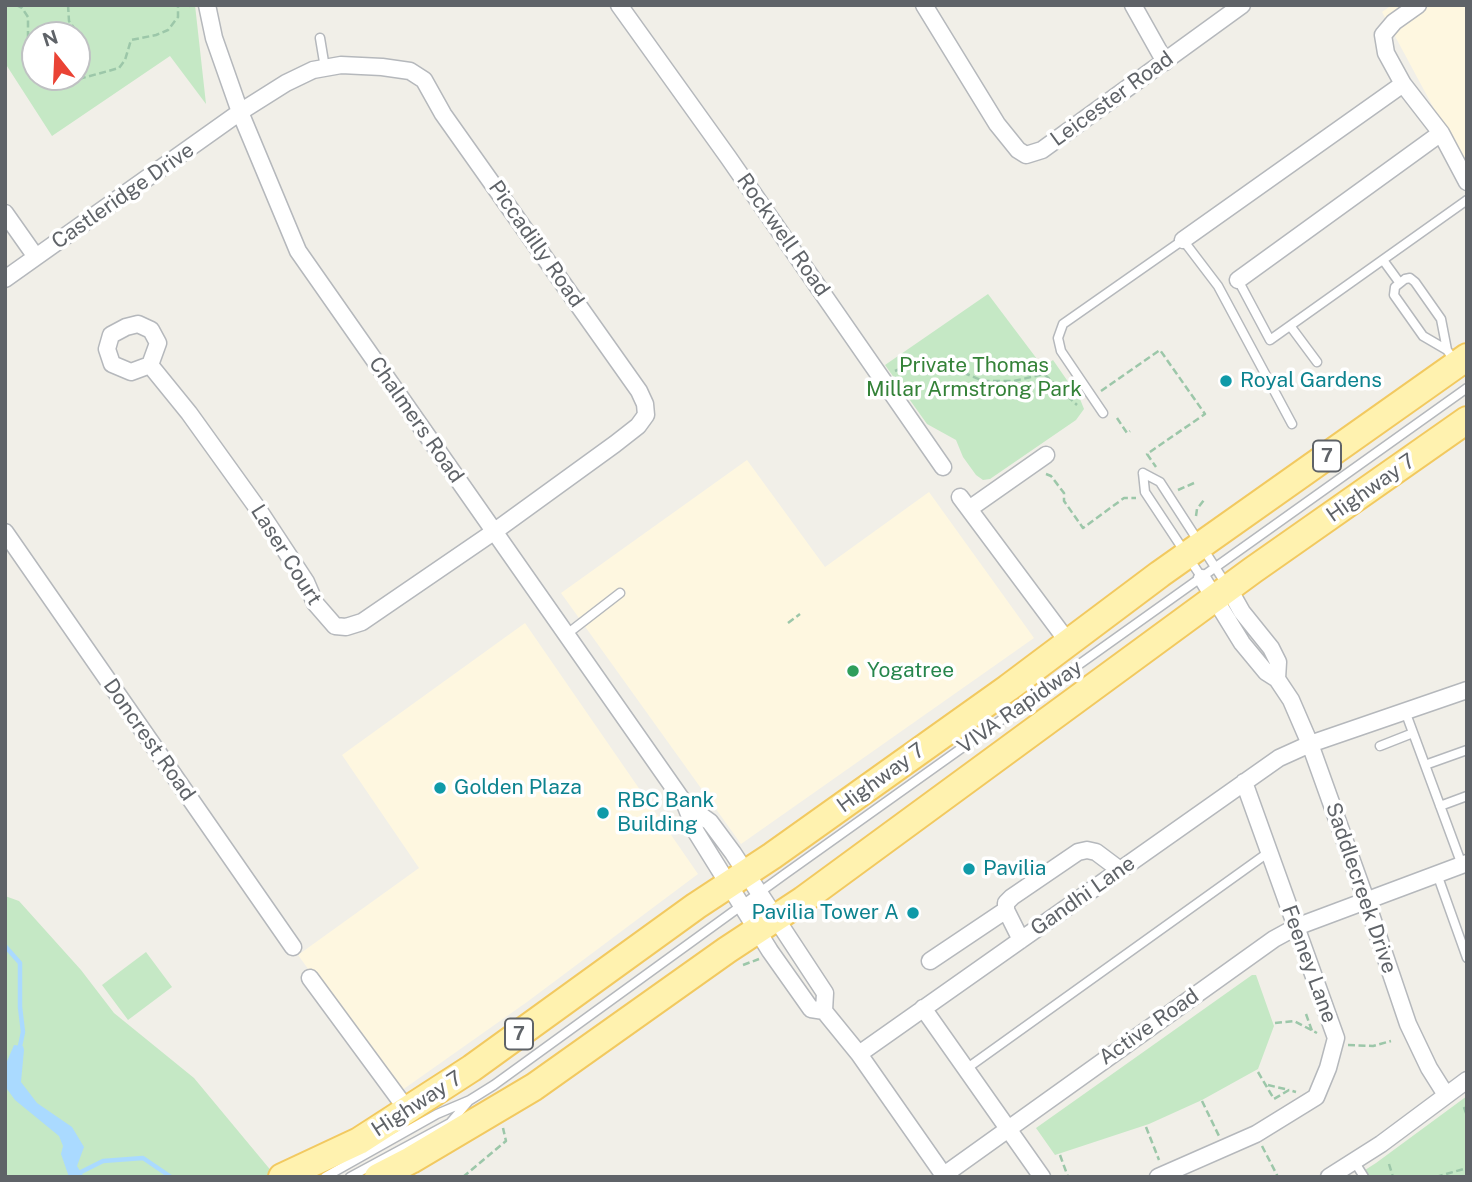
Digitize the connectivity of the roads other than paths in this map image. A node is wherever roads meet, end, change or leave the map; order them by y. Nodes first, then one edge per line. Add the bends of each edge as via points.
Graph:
1 (207, 5) edge
2 (619, 5) edge
3 (924, 5) edge
4 (1133, 5) edge
5 (1242, 5) edge
6 (1418, 5) edge
7 (320, 38) dead end
8 (1164, 62) junction
9 (326, 68) junction
10 (1403, 84) junction
11 (240, 112) junction
12 (1441, 133) junction
13 (1467, 182) edge
14 (1467, 200) edge
15 (5, 212) edge
16 (1183, 240) junction
17 (36, 257) junction
18 (1383, 260) junction
19 (5, 279) edge
20 (1238, 280) joint
21 (1399, 282) junction
22 (1291, 327) junction
23 (1317, 362) dead end
24 (150, 365) dead end
25 (1459, 365) edge
26 (1103, 412) dead end
27 (1467, 420) edge
28 (1292, 424) dead end
29 (1046, 455) dead end
30 (943, 467) dead end
31 (495, 531) junction
32 (5, 533) edge
33 (1196, 542) junction
34 (1215, 584) junction
35 (621, 593) dead end
36 (567, 634) junction
37 (1068, 642) junction
38 (1467, 690) edge
39 (1405, 711) junction
40 (1413, 733) junction
41 (1310, 744) junction
42 (1380, 746) dead end
43 (1467, 750) edge
44 (1424, 765) junction
45 (1244, 782) junction
46 (1467, 796) edge
47 (685, 804) junction
48 (1440, 806) junction
49 (1269, 852) junction
50 (1464, 864) edge
51 (1120, 870) junction
52 (1437, 874) junction
53 (743, 889) junction
54 (1366, 900) junction
55 (1006, 910) junction
56 (766, 924) junction
57 (1296, 927) junction
58 (1463, 935) edge
59 (1021, 940) junction
60 (293, 947) dead end
61 (1467, 958) edge
62 (930, 961) dead end
63 (310, 978) dead end
64 (923, 1009) junction
65 (824, 1010) junction
66 (859, 1054) junction
67 (965, 1069) junction
68 (1467, 1080) edge
69 (1446, 1096) junction
70 (470, 1100) junction
71 (408, 1111) junction
72 (1008, 1128) junction
73 (1354, 1161) junction
74 (945, 1176) edge
75 (1161, 1176) edge
76 (282, 1177) edge
77 (325, 1177) edge
78 (350, 1177) edge
79 (378, 1177) edge
80 (1042, 1177) edge
81 (1329, 1177) edge
82 (1364, 1177) edge

1 - 11 street, Chalmers Road
2 - 30 street, Rockwell Road
3 - 8 street, Leicester Road via 997,124 1026,155 1042,150
4 - 8 street
5 - 8 street, Leicester Road
6 - 10 street via 1383,35 1386,53
7 - 9 lane
9 - 11 street, Piccadilly Road via 286,83
9 - 31 street, Piccadilly Road via 382,67 421,77 645,404 646,415 638,426
10 - 12 street
10 - 16 street
11 - 17 street, Castleridge Drive
11 - 31 street, Chalmers Road via 298,251
12 - 13 street
12 - 20 street
14 - 18 lane
15 - 17 street
16 - 26 lane via 1063,324 1058,338 1061,351
16 - 28 lane via 1218,286
17 - 19 street, Castleridge Drive
18 - 21 lane
18 - 22 lane
20 - 22 lane via 1270,340
21 - 25 lane via 1394,291 1423,336
21 - 25 lane via 1410,278 1421,291 1443,324
22 - 23 lane
24 - 31 street, Laser Court via 250,498 315,603 335,626 362,622
25 - 33 main road, Highway 7 / 7
25 - 34 lane, VIVA Rapidway
27 - 34 main road, Highway 7 / 7
29 - 37 street via 964,503
31 - 36 street, Chalmers Road
32 - 60 street, Doncrest Road
33 - 33 lane via 1160,482 1143,473 1145,492
33 - 34 lane
33 - 34 lane
33 - 37 main road, Highway 7 / 7
34 - 41 street, Saddlecreek Drive via 1242,643 1291,699
34 - 53 lane, VIVA Rapidway
34 - 56 main road, Highway 7 / 7
35 - 36 lane
36 - 47 street, Chalmers Road
37 - 53 main road, Highway 7 / 7 via 794,840
38 - 39 street, Gandhi Lane
39 - 40 lane
39 - 41 street, Gandhi Lane
40 - 42 lane
40 - 44 lane
41 - 45 street, Gandhi Lane
41 - 54 street, Saddlecreek Drive
43 - 44 lane
44 - 48 lane
45 - 49 street, Feeney Lane
45 - 51 street, Gandhi Lane
46 - 48 lane
47 - 53 street, Chalmers Road via 696,832
47 - 53 street, Chalmers Road via 710,822
48 - 50 lane
49 - 57 street, Feeney Lane
49 - 67 lane
50 - 52 street, Active Road
51 - 55 street via 1096,852 1078,852 1012,897
51 - 59 street, Gandhi Lane
52 - 54 street, Active Road
52 - 58 lane
53 - 56 street
53 - 56 street, Chalmers Road
53 - 70 lane, VIVA Rapidway via 494,1086
53 - 71 main road, Highway 7 / 7
54 - 57 street, Active Road
54 - 69 street, Saddlecreek Drive via 1408,1024
55 - 59 street
55 - 62 street
56 - 65 street via 825,993
56 - 65 street via 811,1009
56 - 79 main road, Highway 7 / 7 via 534,1087
57 - 72 street, Active Road
57 - 75 street, Feeney Lane via 1335,1042 1316,1097 1256,1134
58 - 61 lane
59 - 64 street, Gandhi Lane
63 - 71 street
64 - 66 street, Gandhi Lane
64 - 67 street
65 - 66 street
66 - 74 street
67 - 72 street
68 - 69 street
69 - 73 street
70 - 77 lane, VIVA Rapidway
70 - 78 lane, VIVA Rapidway via 450,1123
71 - 76 main road, Highway 7 / 7 via 359,1141
72 - 74 street, Active Road
72 - 80 street
73 - 81 street
73 - 82 lane

